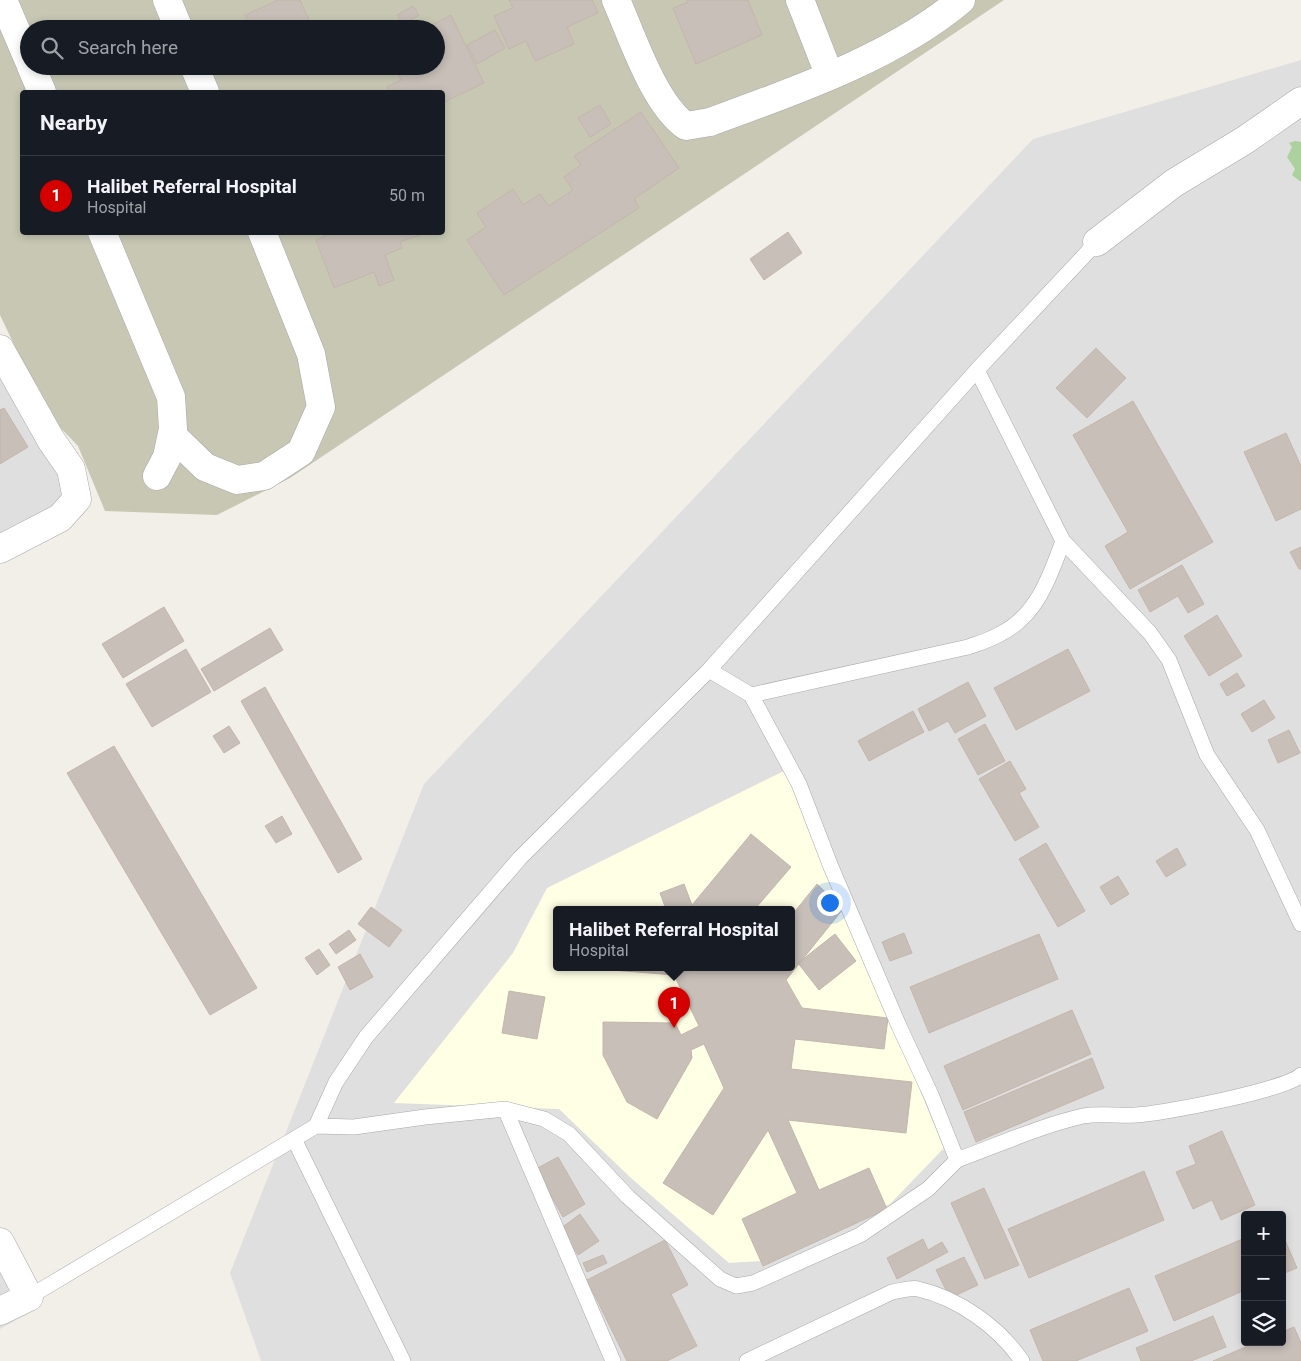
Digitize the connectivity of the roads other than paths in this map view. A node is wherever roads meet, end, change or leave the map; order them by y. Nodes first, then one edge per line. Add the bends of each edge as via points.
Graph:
1 (2, 0) edge
2 (167, 0) edge
3 (616, 0) edge
4 (800, 0) edge
5 (961, 0) edge
6 (175, 20) edge
7 (20, 41) edge
8 (829, 74) junction
9 (35, 75) edge
10 (198, 75) edge
11 (41, 90) edge
12 (204, 90) edge
13 (1301, 101) edge
14 (103, 235) edge
15 (263, 235) edge
16 (1097, 242) joint
17 (0, 349) edge
18 (977, 370) junction
19 (172, 436) junction
20 (156, 476) dead end
21 (1063, 541) junction
22 (0, 549) edge
23 (709, 670) junction
24 (751, 695) junction
25 (1301, 924) edge
26 (1301, 1075) edge
27 (506, 1109) junction
28 (316, 1126) junction
29 (294, 1140) junction
30 (957, 1160) junction
31 (0, 1242) edge
32 (29, 1297) junction
33 (0, 1311) edge
34 (402, 1361) edge
35 (612, 1361) edge
36 (747, 1361) edge
37 (1022, 1361) edge

1 - 7 street
2 - 6 street
3 - 8 street via 659,94 674,118 686,126 710,122
4 - 8 street
5 - 8 street via 943,16 864,60
9 - 11 street
10 - 12 street
13 - 16 street via 1174,183
14 - 19 street via 171,397
15 - 19 street via 311,354 321,407 301,452 264,476 237,480 205,467
16 - 18 lane
17 - 22 street via 71,469 77,499 60,518
18 - 21 lane
18 - 23 lane
19 - 20 street via 167,457
21 - 24 lane via 1044,590 1027,614 1002,634 968,647
21 - 25 lane via 1150,633 1169,660 1207,755 1257,830
23 - 24 lane
23 - 28 lane via 520,858 385,1014 336,1082
24 - 30 lane via 799,784
26 - 30 lane via 1297,1080 1269,1091 1147,1114 1085,1116 1054,1124
27 - 28 lane via 354,1127
27 - 30 lane via 544,1119 569,1134 635,1203 720,1279 736,1286 753,1283 860,1235 928,1189
27 - 35 lane
28 - 29 lane
29 - 32 lane
29 - 34 lane
31 - 32 street
32 - 33 street
36 - 37 lane via 892,1292 916,1288 955,1302 996,1331

